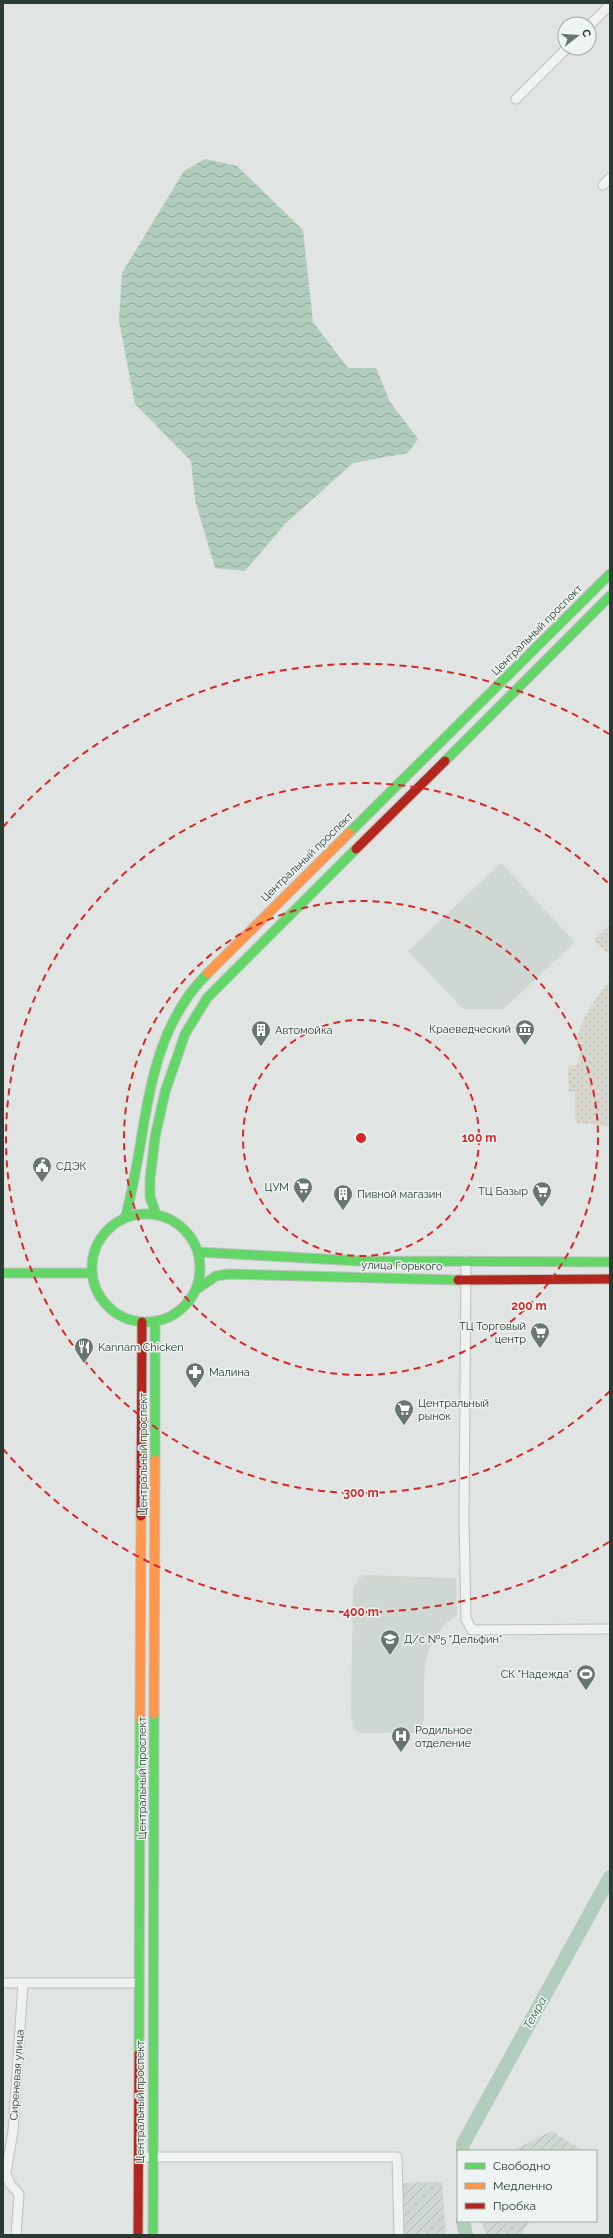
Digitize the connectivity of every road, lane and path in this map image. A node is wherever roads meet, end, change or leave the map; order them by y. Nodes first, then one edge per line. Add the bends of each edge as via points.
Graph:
1 (610, 5) edge
2 (597, 18) edge
3 (559, 56) edge
4 (516, 99) dead end
5 (610, 178) edge
6 (603, 185) dead end
7 (610, 574) edge
8 (610, 596) edge
9 (430, 753) junction
10 (442, 764) junction
11 (170, 1027) junction
12 (185, 1035) junction
13 (156, 1214) junction
14 (125, 1218) junction
15 (198, 1252) junction
16 (466, 1261) junction
17 (610, 1262) edge
18 (3, 1273) edge
19 (91, 1273) junction
20 (610, 1279) edge
21 (465, 1280) junction
22 (197, 1289) junction
23 (155, 1321) junction
24 (142, 1322) junction
25 (610, 1629) edge
26 (3, 1982) edge
27 (23, 1983) junction
28 (138, 1983) junction
29 (138, 2157) junction
30 (152, 2158) junction
31 (16, 2235) edge
32 (138, 2235) edge
33 (153, 2235) edge
34 (399, 2235) edge

1 - 2 street
3 - 4 street
5 - 6 street
7 - 9 main road, Центральный проспект
8 - 10 main road
9 - 10 main road
9 - 11 main road, Центральный проспект via 195,986
10 - 12 main road via 207,998
11 - 12 main road
11 - 14 main road, Центральный проспект via 146,1103 131,1200
12 - 13 main road via 165,1093 156,1139 150,1199
13 - 14 main road via 140,1214
13 - 15 main road via 180,1225
14 - 19 main road via 101,1238 95,1251
15 - 16 main road, улица Горького via 359,1261
15 - 22 main road via 200,1272
16 - 17 main road, улица Горького
16 - 21 street
18 - 19 main road
19 - 24 main road via 105,1303 122,1316
20 - 21 main road, улица Горького
21 - 22 main road, улица Горького via 228,1274 216,1276
21 - 25 street via 466,1619 472,1630
22 - 23 main road via 181,1309 169,1317
23 - 24 main road
23 - 30 main road, Центральный проспект
24 - 28 main road, Центральный проспект
26 - 27 street
27 - 28 street
27 - 31 street, Сиреневая улица via 13,2132 6,2173 10,2184 19,2194
28 - 29 main road, Центральный проспект
29 - 30 street
29 - 32 main road, Центральный проспект
30 - 33 main road, Центральный проспект
30 - 34 street via 397,2157

